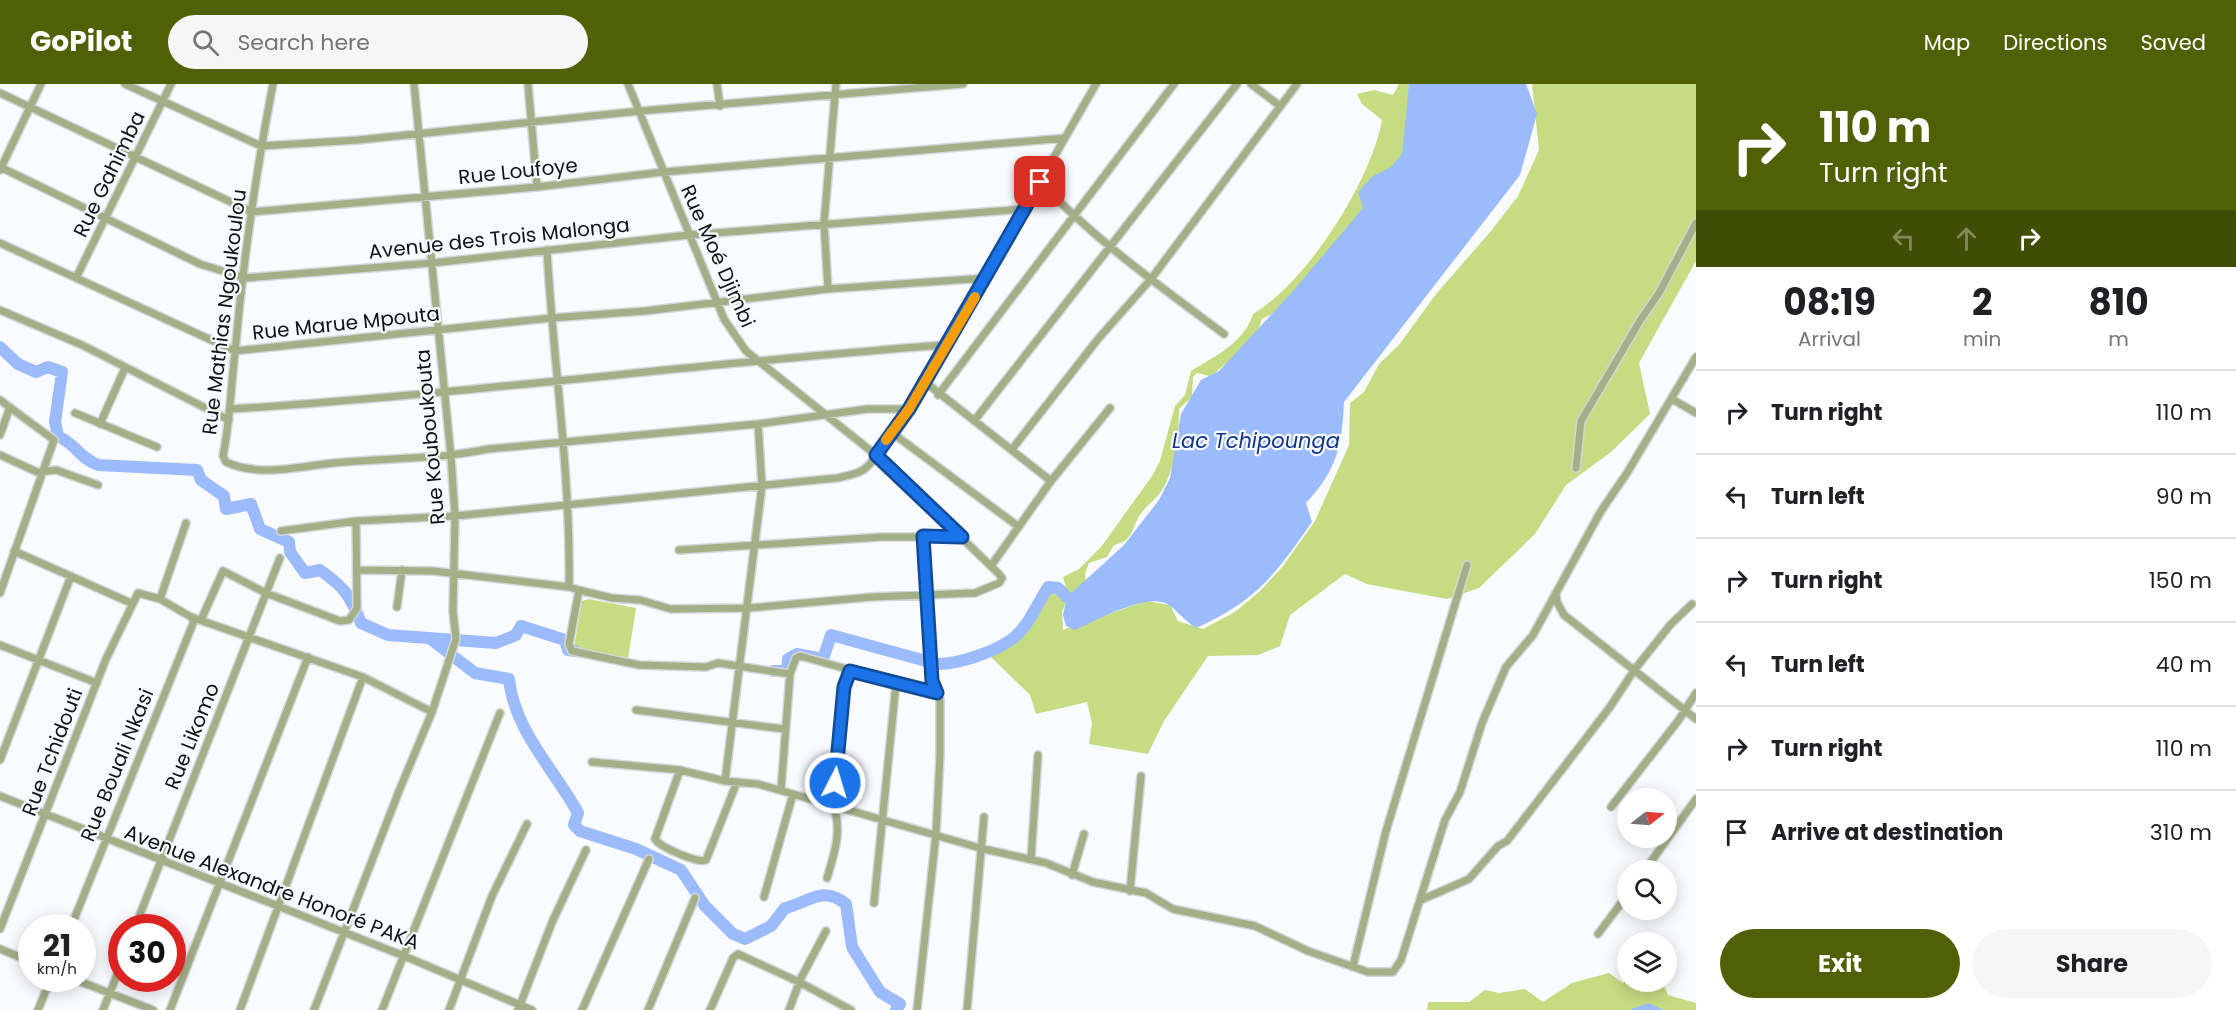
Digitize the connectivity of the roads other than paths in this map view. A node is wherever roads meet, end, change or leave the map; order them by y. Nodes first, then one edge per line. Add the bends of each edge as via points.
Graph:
1 (41, 84) edge
2 (125, 84) edge
3 (171, 84) edge
4 (273, 84) edge
5 (414, 84) edge
6 (528, 84) edge
7 (628, 84) edge
8 (717, 84) edge
9 (836, 84) edge
10 (963, 84) edge
11 (1096, 84) edge
12 (1174, 84) edge
13 (1237, 84) edge
14 (1251, 84) edge
15 (1297, 84) edge
16 (0, 93) edge
17 (835, 96) junction
18 (162, 102) junction
19 (720, 106) junction
20 (1280, 106) junction
21 (31, 107) junction
22 (640, 111) junction
23 (533, 123) junction
24 (419, 133) junction
25 (1065, 138) junction
26 (261, 146) junction
27 (135, 158) junction
28 (828, 158) junction
29 (0, 168) edge
30 (663, 172) junction
31 (1040, 182) junction
32 (537, 187) junction
33 (425, 197) junction
34 (1025, 209) junction
35 (252, 212) junction
36 (106, 216) junction
37 (1073, 217) junction
38 (825, 223) junction
39 (1696, 223) edge
40 (688, 235) junction
41 (0, 243) edge
42 (1109, 247) junction
43 (547, 250) junction
44 (432, 263) junction
45 (76, 278) junction
46 (244, 278) junction
47 (986, 278) junction
48 (1151, 279) junction
49 (828, 289) junction
50 (718, 303) junction
51 (0, 310) edge
52 (551, 318) junction
53 (438, 330) junction
54 (1224, 334) dead end
55 (945, 345) junction
56 (235, 351) junction
57 (1696, 357) edge
58 (762, 362) junction
59 (125, 368) junction
60 (557, 381) junction
61 (925, 382) junction
62 (446, 392) junction
63 (938, 394) junction
64 (1672, 399) junction
65 (0, 400) edge
66 (10, 407) junction
67 (1110, 408) dead end
68 (231, 409) junction
69 (909, 409) junction
70 (75, 413) dead end
71 (1696, 413) edge
72 (826, 415) junction
73 (229, 420) junction
74 (974, 421) junction
75 (100, 424) junction
76 (758, 424) junction
77 (891, 432) junction
78 (0, 435) edge
79 (564, 443) junction
80 (157, 447) dead end
81 (1013, 448) junction
82 (0, 455) edge
83 (876, 455) junction
84 (451, 457) junction
85 (1576, 468) dead end
86 (44, 472) junction
87 (1051, 481) junction
88 (98, 485) dead end
89 (762, 486) junction
90 (567, 506) junction
91 (454, 516) junction
92 (356, 521) junction
93 (186, 523) dead end
94 (1018, 527) junction
95 (281, 531) dead end
96 (923, 536) junction
97 (962, 537) junction
98 (756, 546) junction
99 (679, 550) dead end
100 (14, 551) junction
101 (280, 558) dead end
102 (1467, 565) dead end
103 (991, 566) junction
104 (357, 570) junction
105 (402, 570) junction
106 (455, 574) junction
107 (72, 576) junction
108 (569, 587) junction
109 (579, 590) junction
110 (0, 593) edge
111 (266, 593) junction
112 (1556, 593) junction
113 (926, 596) junction
114 (160, 599) junction
115 (131, 603) junction
116 (1692, 604) dead end
117 (397, 607) dead end
118 (749, 608) junction
119 (190, 617) junction
120 (201, 620) junction
121 (249, 637) junction
122 (0, 645) edge
123 (308, 657) junction
124 (39, 662) junction
125 (741, 666) junction
126 (1635, 669) junction
127 (850, 671) junction
128 (790, 674) junction
129 (363, 676) junction
130 (97, 683) junction
131 (896, 684) junction
132 (937, 693) junction
133 (1696, 693) edge
134 (636, 710) dead end
135 (1683, 711) junction
136 (432, 712) junction
137 (500, 713) dead end
138 (1696, 719) edge
139 (732, 723) junction
140 (784, 729) junction
141 (1038, 755) dead end
142 (0, 760) edge
143 (592, 762) dead end
144 (680, 770) junction
145 (1141, 776) dead end
146 (725, 781) junction
147 (737, 782) junction
148 (780, 790) junction
149 (793, 794) junction
150 (0, 796) edge
151 (1696, 799) edge
152 (833, 806) junction
153 (1611, 807) dead end
154 (46, 815) junction
155 (984, 817) dead end
156 (884, 819) junction
157 (527, 824) dead end
158 (936, 834) junction
159 (1084, 834) dead end
160 (106, 839) junction
161 (980, 848) junction
162 (586, 850) dead end
163 (1031, 858) junction
164 (649, 860) dead end
165 (1652, 860) edge
166 (161, 861) junction
167 (1072, 875) junction
168 (827, 878) dead end
169 (220, 885) junction
170 (1130, 891) junction
171 (764, 897) dead end
172 (695, 898) dead end
173 (1421, 900) junction
174 (874, 903) dead end
175 (278, 907) junction
176 (1617, 909) edge
177 (76, 914) edge
178 (140, 914) edge
179 (0, 929) edge
180 (826, 931) dead end
181 (345, 933) junction
182 (1598, 934) dead end
183 (0, 949) edge
184 (18, 956) edge
185 (404, 956) junction
186 (1353, 966) junction
187 (461, 979) junction
188 (799, 982) junction
189 (96, 988) edge
190 (45, 992) edge
191 (109, 993) junction
192 (519, 1008) edge
193 (38, 1010) edge
194 (103, 1010) edge
195 (153, 1010) edge
196 (170, 1010) edge
197 (240, 1010) edge
198 (314, 1010) edge
199 (382, 1010) edge
200 (448, 1010) edge
201 (532, 1010) edge
202 (582, 1010) edge
203 (648, 1010) edge
204 (710, 1010) edge
205 (789, 1010) edge
206 (851, 1010) edge
207 (917, 1010) edge
208 (967, 1010) edge

1 - 21 street
2 - 18 street
3 - 18 street, Rue Gahimba
4 - 26 street, Rue Mathias Ngoukoulou
5 - 24 street, Rue Kouboukouta
6 - 23 street
7 - 22 street, Rue Moé Djimbi
8 - 19 street
9 - 17 street
10 - 17 street
11 - 25 street
12 - 37 street
13 - 42 street
14 - 20 street
15 - 20 street
16 - 21 street, Rue Loufoye
17 - 19 street
17 - 28 street
18 - 26 street
18 - 27 street, Rue Gahimba
19 - 22 street
20 - 48 street
21 - 27 street, Rue Loufoye
21 - 29 street
22 - 23 street
22 - 30 street, Rue Moé Djimbi
23 - 24 street
23 - 32 street
24 - 26 street
24 - 33 street, Rue Kouboukouta
25 - 28 street, Rue Loufoye
25 - 31 street
26 - 35 street, Rue Mathias Ngoukoulou
27 - 35 street, Rue Loufoye
27 - 36 street, Rue Gahimba
28 - 30 street, Rue Loufoye
28 - 38 street
29 - 36 street, Avenue des Trois Malonga
30 - 32 street, Rue Loufoye
30 - 40 street, Rue Moé Djimbi
31 - 34 street
31 - 37 street
32 - 33 street, Rue Loufoye
33 - 35 street, Rue Loufoye
33 - 44 street, Rue Kouboukouta
34 - 38 street, Avenue des Trois Malonga
34 - 47 street
35 - 46 street, Rue Mathias Ngoukoulou
36 - 45 street, Rue Gahimba
36 - 46 street, Avenue des Trois Malonga via 200,264
37 - 42 street
37 - 63 street
38 - 40 street, Avenue des Trois Malonga
38 - 49 street
39 - 85 street via 1663,287 1581,421
40 - 43 street, Avenue des Trois Malonga
40 - 50 street, Rue Moé Djimbi
41 - 45 street, Rue Marue Mpouta
42 - 48 street
42 - 74 street
43 - 44 street, Avenue des Trois Malonga
43 - 52 street
44 - 46 street, Avenue des Trois Malonga
44 - 53 street, Rue Kouboukouta
45 - 56 street, Rue Marue Mpouta
46 - 56 street, Rue Mathias Ngoukoulou
47 - 49 street, Rue Marue Mpouta
47 - 55 street
48 - 54 street
48 - 81 street via 1098,339
49 - 50 street, Rue Marue Mpouta
50 - 52 street, Rue Marue Mpouta
50 - 58 street, Rue Moé Djimbi via 734,337
51 - 59 street
52 - 53 street, Rue Marue Mpouta
52 - 60 street
53 - 56 street, Rue Marue Mpouta
53 - 62 street, Rue Kouboukouta
55 - 58 street
55 - 61 street
56 - 68 street, Rue Mathias Ngoukoulou
57 - 64 street
58 - 60 street
58 - 72 street, Rue Moé Djimbi
59 - 73 street
59 - 75 street
60 - 62 street
60 - 79 street
61 - 63 street
61 - 69 street
62 - 68 street
62 - 84 street, Rue Kouboukouta
63 - 74 street
64 - 71 street
64 - 112 street via 1601,511
65 - 66 street
66 - 78 street
66 - 86 street via 54,440
67 - 87 street
68 - 73 street, Rue Mathias Ngoukoulou
69 - 72 street via 867,409
69 - 77 street
70 - 75 street
72 - 76 street
72 - 83 street, Rue Moé Djimbi
73 - 84 street, Rue Mathias Ngoukoulou via 223,456 231,465 261,470
74 - 81 street
75 - 80 street
76 - 79 street
76 - 89 street
77 - 83 street
77 - 94 street
79 - 84 street via 488,449
79 - 90 street
81 - 87 street
82 - 86 street
83 - 89 street via 862,473
83 - 97 street, Rue Moé Djimbi
84 - 91 street, Rue Kouboukouta
86 - 88 street via 56,470
86 - 100 street
87 - 94 street
89 - 90 street
89 - 98 street
90 - 91 street
90 - 108 street
91 - 92 street
91 - 106 street, Rue Kouboukouta
92 - 95 street
92 - 104 street
93 - 114 street
94 - 103 street
96 - 97 street
96 - 98 street
96 - 113 street
97 - 103 street, Rue Moé Djimbi
98 - 99 street
98 - 118 street
100 - 107 street
100 - 110 street
101 - 111 street, Rue Likomo
102 - 186 street via 1386,831
103 - 113 street via 1002,578 994,586 975,593
104 - 105 street
104 - 111 street via 357,608 350,620 340,621
105 - 106 street
105 - 117 street
106 - 108 street
106 - 136 street, Rue Kouboukouta via 456,639
107 - 115 street
107 - 124 street
108 - 109 street
109 - 118 street via 671,609
109 - 125 street via 569,645 573,652 639,665
111 - 120 street via 223,571
111 - 121 street, Rue Likomo
112 - 126 street via 1564,615
112 - 173 street via 1533,635 1501,677 1460,792 1445,820
113 - 118 street
113 - 132 street via 932,681
114 - 115 street, Rue Tchidouti via 142,593 136,594
114 - 119 street
115 - 130 street, Rue Tchidouti
116 - 126 street
118 - 125 street
119 - 120 street
119 - 160 street, Rue Bouali Nkasi via 194,621
120 - 121 street
121 - 123 street
121 - 166 street, Rue Likomo
122 - 124 street
123 - 129 street
123 - 169 street
124 - 130 street
124 - 142 street
125 - 128 street
125 - 139 street
126 - 135 street
126 - 173 street via 1507,842 1498,846 1469,879
127 - 128 street via 800,656
127 - 131 street
127 - 152 street via 844,687
128 - 140 street
129 - 136 street
129 - 175 street
130 - 154 street, Rue Tchidouti
131 - 132 street
131 - 156 street
132 - 158 street via 940,745
133 - 135 street
134 - 139 street
135 - 138 street
135 - 153 street
136 - 181 street, Rue Kouboukouta
137 - 185 street
139 - 140 street
139 - 146 street
140 - 148 street
141 - 163 street
143 - 144 street
144 - 146 street
144 - 147 street via 655,839 697,862 706,860
145 - 170 street
146 - 147 street
147 - 148 street
148 - 149 street
149 - 152 street
149 - 171 street
150 - 154 street, Avenue Alexandre Honoré PAKA
151 - 165 street
152 - 156 street
152 - 168 street via 838,820
154 - 160 street, Avenue Alexandre Honoré PAKA
154 - 179 street, Rue Tchidouti
155 - 161 street
156 - 158 street
156 - 174 street
157 - 187 street via 492,896
158 - 161 street
158 - 207 street
159 - 167 street
160 - 166 street, Avenue Alexandre Honoré PAKA
160 - 177 street, Rue Bouali Nkasi
161 - 163 street
161 - 208 street
162 - 192 street via 553,920
163 - 167 street
164 - 202 street
166 - 169 street, Avenue Alexandre Honoré PAKA
166 - 178 street, Rue Likomo
167 - 170 street
169 - 175 street, Avenue Alexandre Honoré PAKA
169 - 196 street
170 - 186 street via 1146,893 1173,909 1264,929 1308,951
172 - 203 street
173 - 186 street via 1393,972
175 - 181 street, Avenue Alexandre Honoré PAKA
175 - 197 street
176 - 182 street
180 - 188 street
181 - 185 street, Avenue Alexandre Honoré PAKA
181 - 198 street, Rue Kouboukouta
183 - 184 street
185 - 187 street, Avenue Alexandre Honoré PAKA
185 - 199 street
187 - 192 street, Avenue Alexandre Honoré PAKA
187 - 200 street
188 - 204 street via 738,954
188 - 205 street
188 - 206 street
189 - 191 street
190 - 193 street
191 - 194 street
191 - 195 street
192 - 201 street, Avenue Alexandre Honoré PAKA

